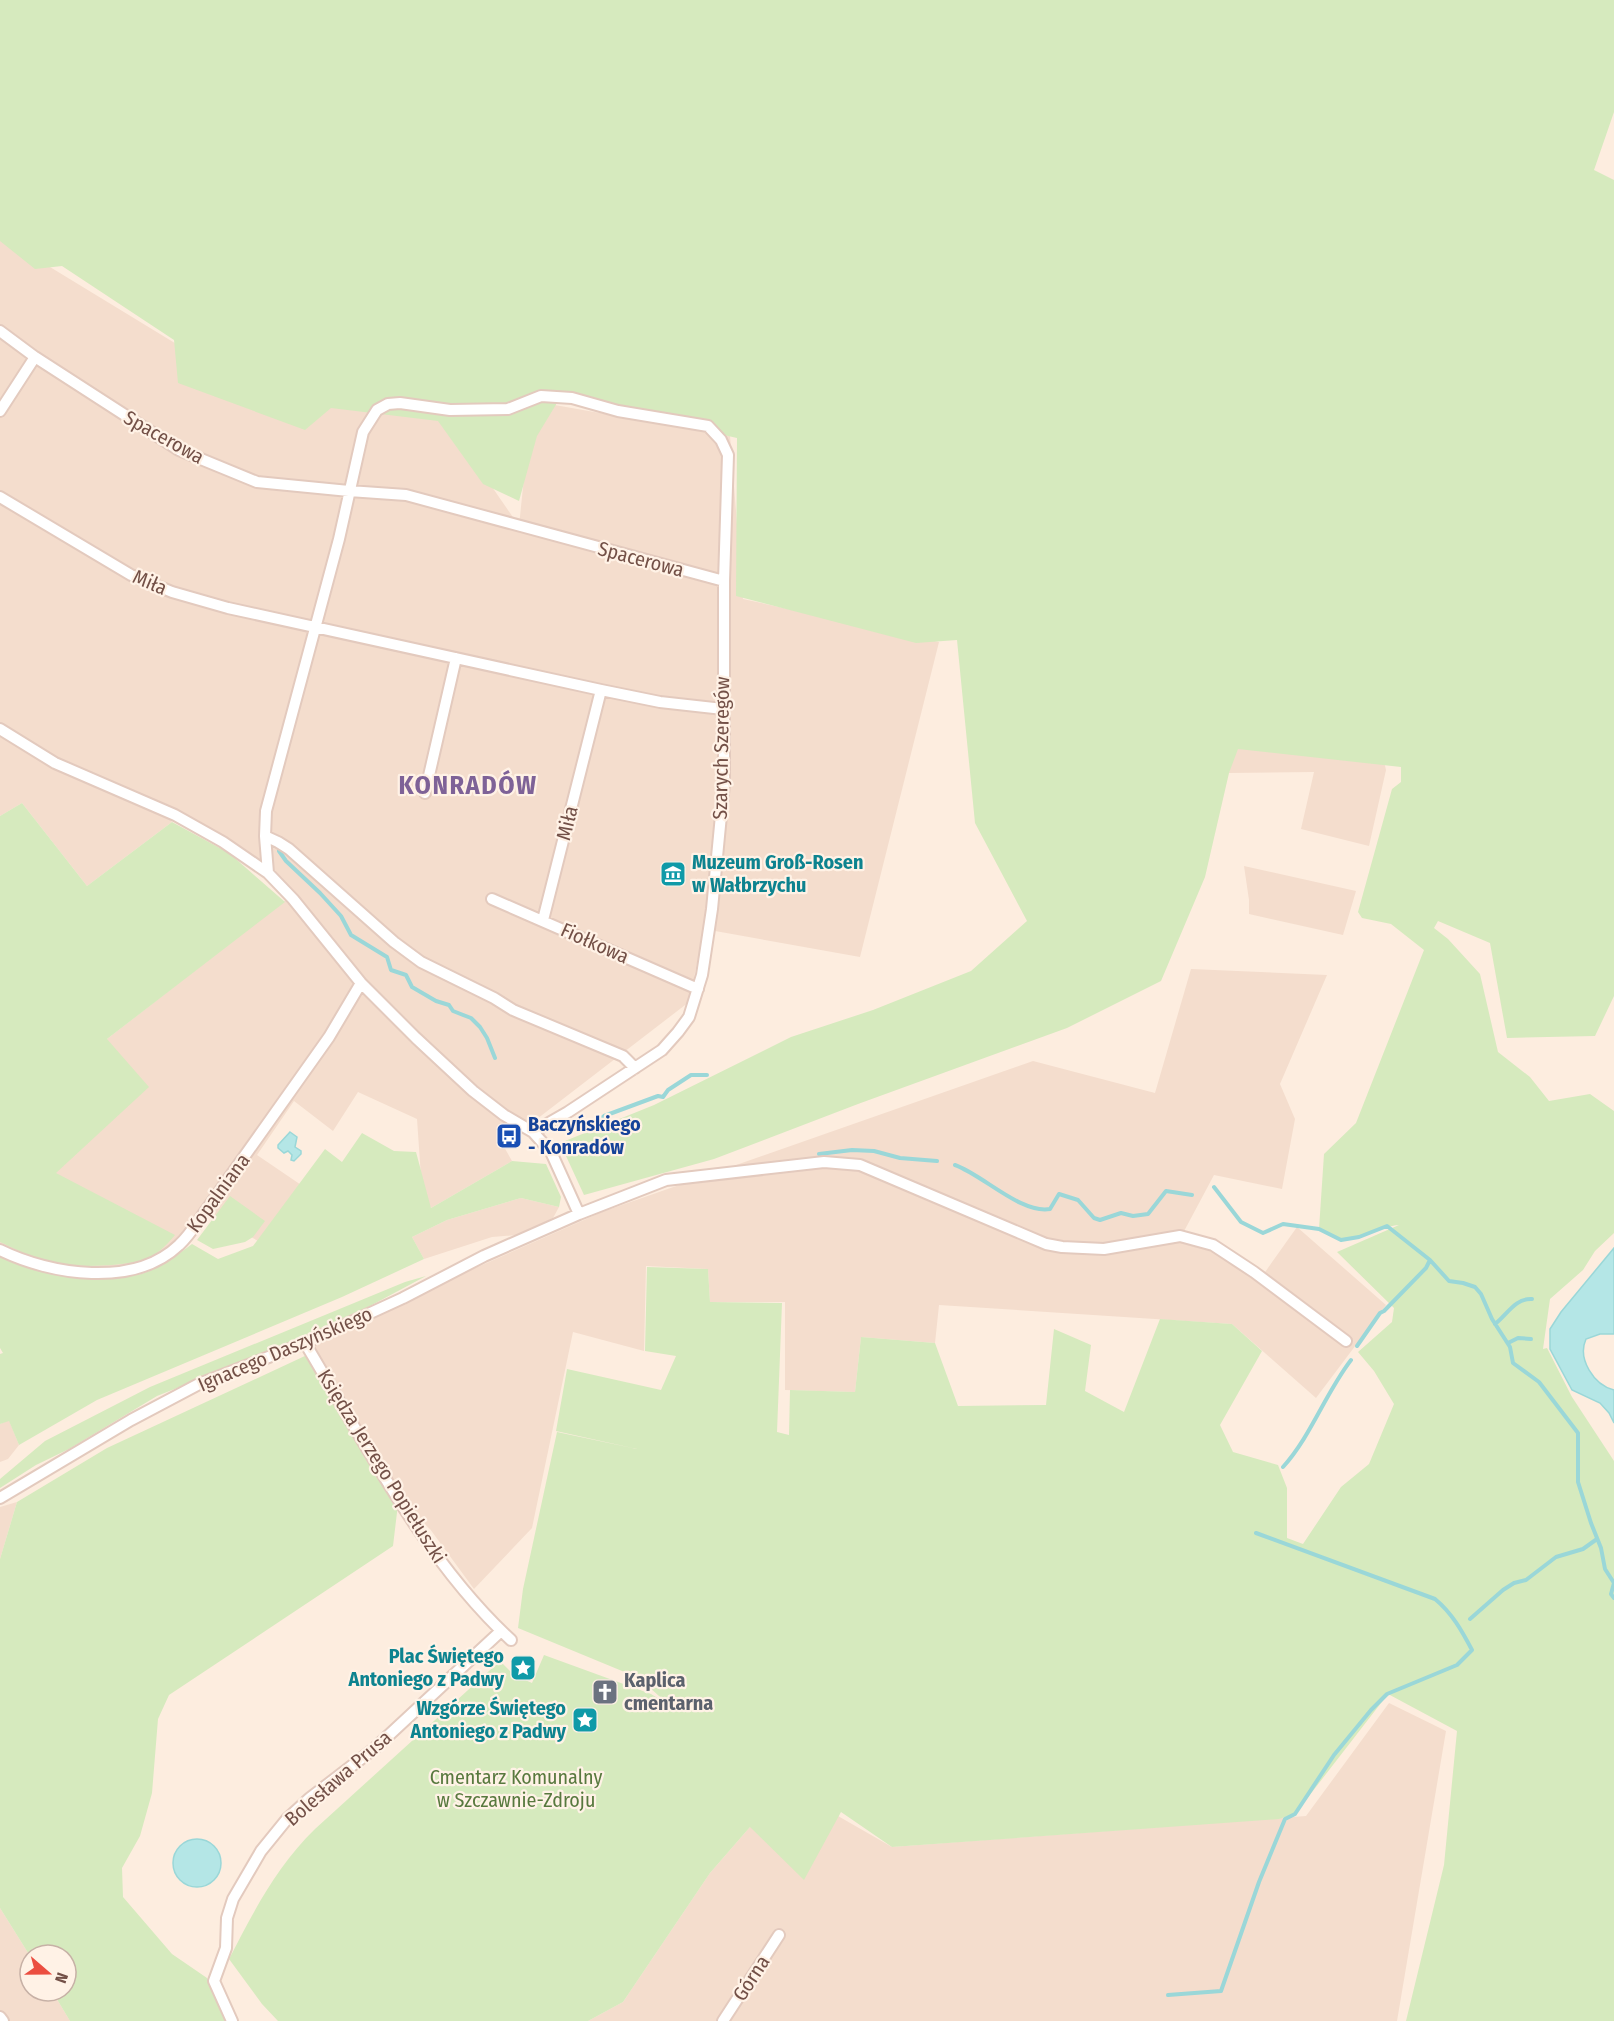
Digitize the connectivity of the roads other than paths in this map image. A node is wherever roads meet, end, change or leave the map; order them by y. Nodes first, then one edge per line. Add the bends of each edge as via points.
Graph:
1 (0, 332) edge
2 (35, 357) junction
3 (0, 411) edge
4 (349, 492) junction
5 (0, 497) edge
6 (724, 581) junction
7 (315, 627) junction
8 (456, 658) junction
9 (601, 690) junction
10 (723, 709) junction
11 (0, 729) edge
12 (425, 793) dead end
13 (265, 836) junction
14 (268, 873) junction
15 (492, 899) dead end
16 (543, 920) junction
17 (361, 983) junction
18 (698, 989) junction
19 (634, 1068) junction
20 (533, 1132) junction
21 (579, 1214) junction
22 (0, 1250) edge
23 (1346, 1341) dead end
24 (304, 1343) junction
25 (0, 1498) edge
26 (501, 1631) junction
27 (511, 1640) dead end
28 (779, 1935) dead end
29 (0, 2017) edge
30 (3, 2021) edge
31 (232, 2021) edge
32 (723, 2021) edge

1 - 2 street, Spacerowa
2 - 3 street
2 - 4 street, Spacerowa via 179,450 257,482
4 - 6 street, Spacerowa via 435,501
4 - 6 street, Szarych Szeregów via 363,432 377,410 388,404 487,410 507,409 541,396 572,398 618,411 708,426 728,455
4 - 7 street
5 - 7 street, Miła via 131,575 172,592
6 - 10 street, Szarych Szeregów
7 - 8 street, Miła
7 - 13 street via 266,811
8 - 9 street, Miła
8 - 12 street
9 - 10 street, Miła
9 - 16 street, Miła
10 - 18 street, Szarych Szeregów via 724,784 710,919
11 - 14 street via 55,763 175,815
13 - 14 street
13 - 19 street via 289,849 421,962 513,1010 623,1056
14 - 17 street
15 - 16 street, Fiołkowa
16 - 18 street, Fiołkowa
17 - 20 street via 473,1091
17 - 22 street, Kopalniana via 303,1074 189,1234 172,1250 138,1268 82,1272 50,1269
18 - 19 street, Szarych Szeregów via 689,1017 678,1032 662,1050
19 - 20 street, Szarych Szeregów
20 - 21 street via 551,1152
21 - 23 street, Ignacego Daszyńskiego via 666,1180 824,1162 860,1165 1046,1244 1104,1249 1180,1236 1213,1245
21 - 24 street, Ignacego Daszyńskiego
24 - 25 street, Ignacego Daszyńskiego via 199,1384
24 - 26 street, Księdza Jerzego Popiełuszki via 407,1513 439,1559
26 - 27 street, Księdza Jerzego Popiełuszki
26 - 31 street, Bolesława Prusa via 375,1748 287,1819 261,1851 233,1899 227,1918 226,1947 214,1981
28 - 32 street, Górna
29 - 30 street

